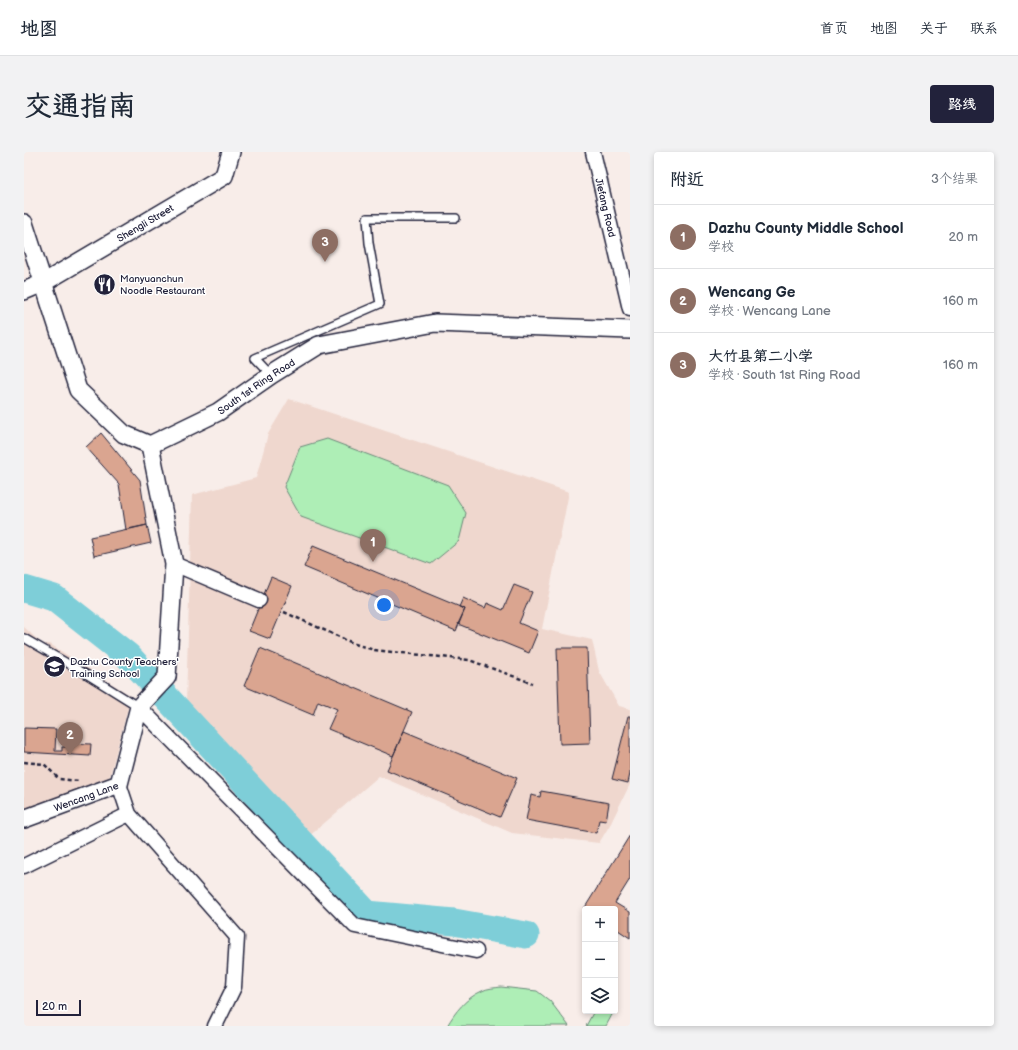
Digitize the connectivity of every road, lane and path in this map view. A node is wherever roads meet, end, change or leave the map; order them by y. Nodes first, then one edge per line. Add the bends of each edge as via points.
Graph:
1 (231, 152) edge
2 (593, 152) edge
3 (456, 218) dead end
4 (24, 223) edge
5 (43, 283) junction
6 (24, 291) edge
7 (630, 309) edge
8 (630, 330) edge
9 (271, 375) junction
10 (150, 445) junction
11 (174, 564) junction
12 (259, 600) dead end
13 (284, 612) dead end
14 (24, 638) edge
15 (532, 683) dead end
16 (139, 707) junction
17 (24, 762) edge
18 (80, 782) dead end
19 (119, 784) junction
20 (129, 814) junction
21 (24, 819) edge
22 (24, 866) edge
23 (476, 951) dead end
24 (215, 1026) edge

1 - 5 street, Shengli Street via 224,176
2 - 7 street, Jiefang Road
3 - 9 lane via 367,218 380,304 255,358
4 - 5 street
5 - 6 street, Shengli Street
5 - 10 street via 78,390 124,434
8 - 9 street, South 1st Ring Road via 435,323 319,345
9 - 10 street, South 1st Ring Road via 218,412
10 - 11 street
11 - 12 street
11 - 16 street via 167,677
13 - 15 path via 374,650 469,660
14 - 16 lane
16 - 19 street, Wencang Lane
16 - 23 street via 355,926
17 - 18 path via 44,764 59,779
19 - 20 street
19 - 21 street, Wencang Lane
20 - 22 street
20 - 24 street via 237,937 234,987

